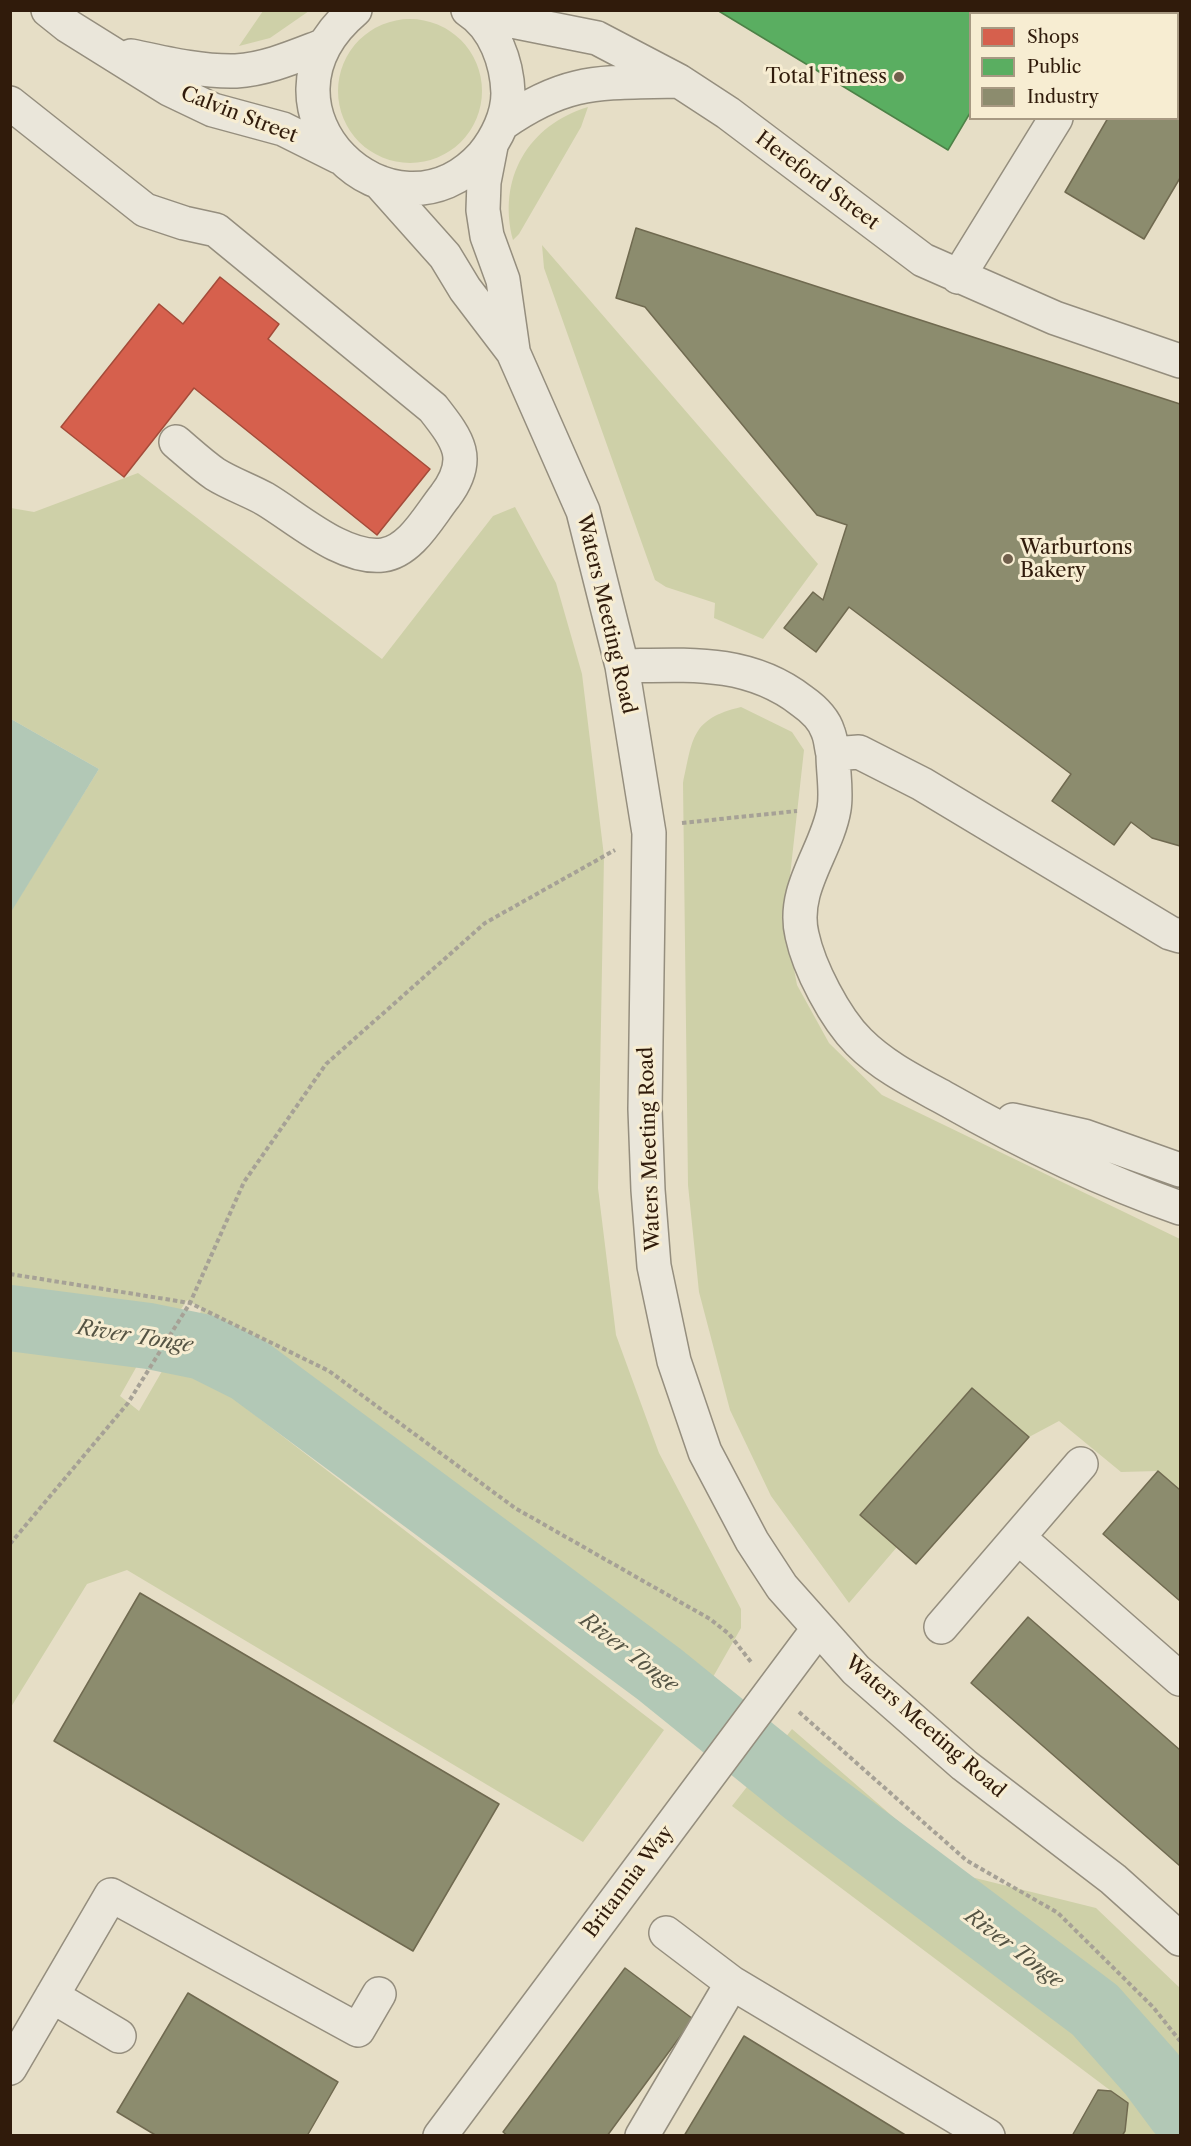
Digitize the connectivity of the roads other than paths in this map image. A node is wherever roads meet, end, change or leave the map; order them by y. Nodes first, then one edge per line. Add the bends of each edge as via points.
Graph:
1 (48, 10) edge
2 (470, 12) edge
3 (339, 23) edge
4 (109, 51) junction
5 (679, 81) junction
6 (10, 103) edge
7 (1055, 120) edge
8 (496, 135) junction
9 (340, 158) junction
10 (379, 182) junction
11 (958, 277) junction
12 (513, 352) junction
13 (1180, 361) edge
14 (176, 442) dead end
15 (622, 666) junction
16 (833, 754) junction
17 (1180, 936) edge
18 (966, 1110) junction
19 (1180, 1170) edge
20 (1180, 1208) edge
21 (1081, 1464) dead end
22 (1019, 1538) junction
23 (941, 1627) dead end
24 (818, 1629) junction
25 (1180, 1678) edge
26 (666, 1933) dead end
27 (1180, 1938) edge
28 (732, 1983) junction
29 (379, 1994) dead end
30 (52, 1996) junction
31 (119, 2036) dead end
32 (10, 2068) edge
33 (440, 2136) edge
34 (642, 2136) edge
35 (988, 2136) edge

1 - 4 street, Calvin Street
2 - 5 street, Hereford Street via 597,38
2 - 8 street, Waters Meeting Road via 493,38 508,76 508,101
3 - 4 street, Calvin Street via 278,63 236,71 176,65
3 - 9 street via 319,55 313,82 315,109 324,136
4 - 9 street, Calvin Street via 213,110 283,129
5 - 8 street via 574,86 549,95
5 - 11 street, Hereford Street via 728,113 893,240
6 - 14 street via 145,210 216,230 433,408 456,437 462,460 456,482 406,545 383,555 355,551 311,531 266,500 215,474
7 - 11 street
8 - 10 street via 475,164 453,178 428,186 402,187
8 - 12 street, Waters Meeting Road via 484,182 483,210 487,236 503,280
9 - 10 street
10 - 12 street, Waters Meeting Road via 446,256 465,289
11 - 13 street, Hereford Street via 1055,318
12 - 15 street, Waters Meeting Road via 583,511
15 - 16 street via 698,665 760,675 813,709 828,731
15 - 24 street, Waters Meeting Road via 663,828 645,1109 654,1266 674,1361 705,1452 782,1587
16 - 17 street via 859,752 922,784
16 - 18 street via 834,807 807,881 801,934 828,1002 852,1034 876,1057
18 - 19 street via 1084,1136
18 - 20 street via 1074,1164
21 - 22 street
22 - 23 street
22 - 25 street
24 - 27 street, Waters Meeting Road via 856,1670 937,1743 1113,1879
24 - 33 street, Britannia Way
26 - 28 street
28 - 34 street
28 - 35 street
29 - 30 street via 358,2030 111,1895
30 - 31 street
30 - 32 street

